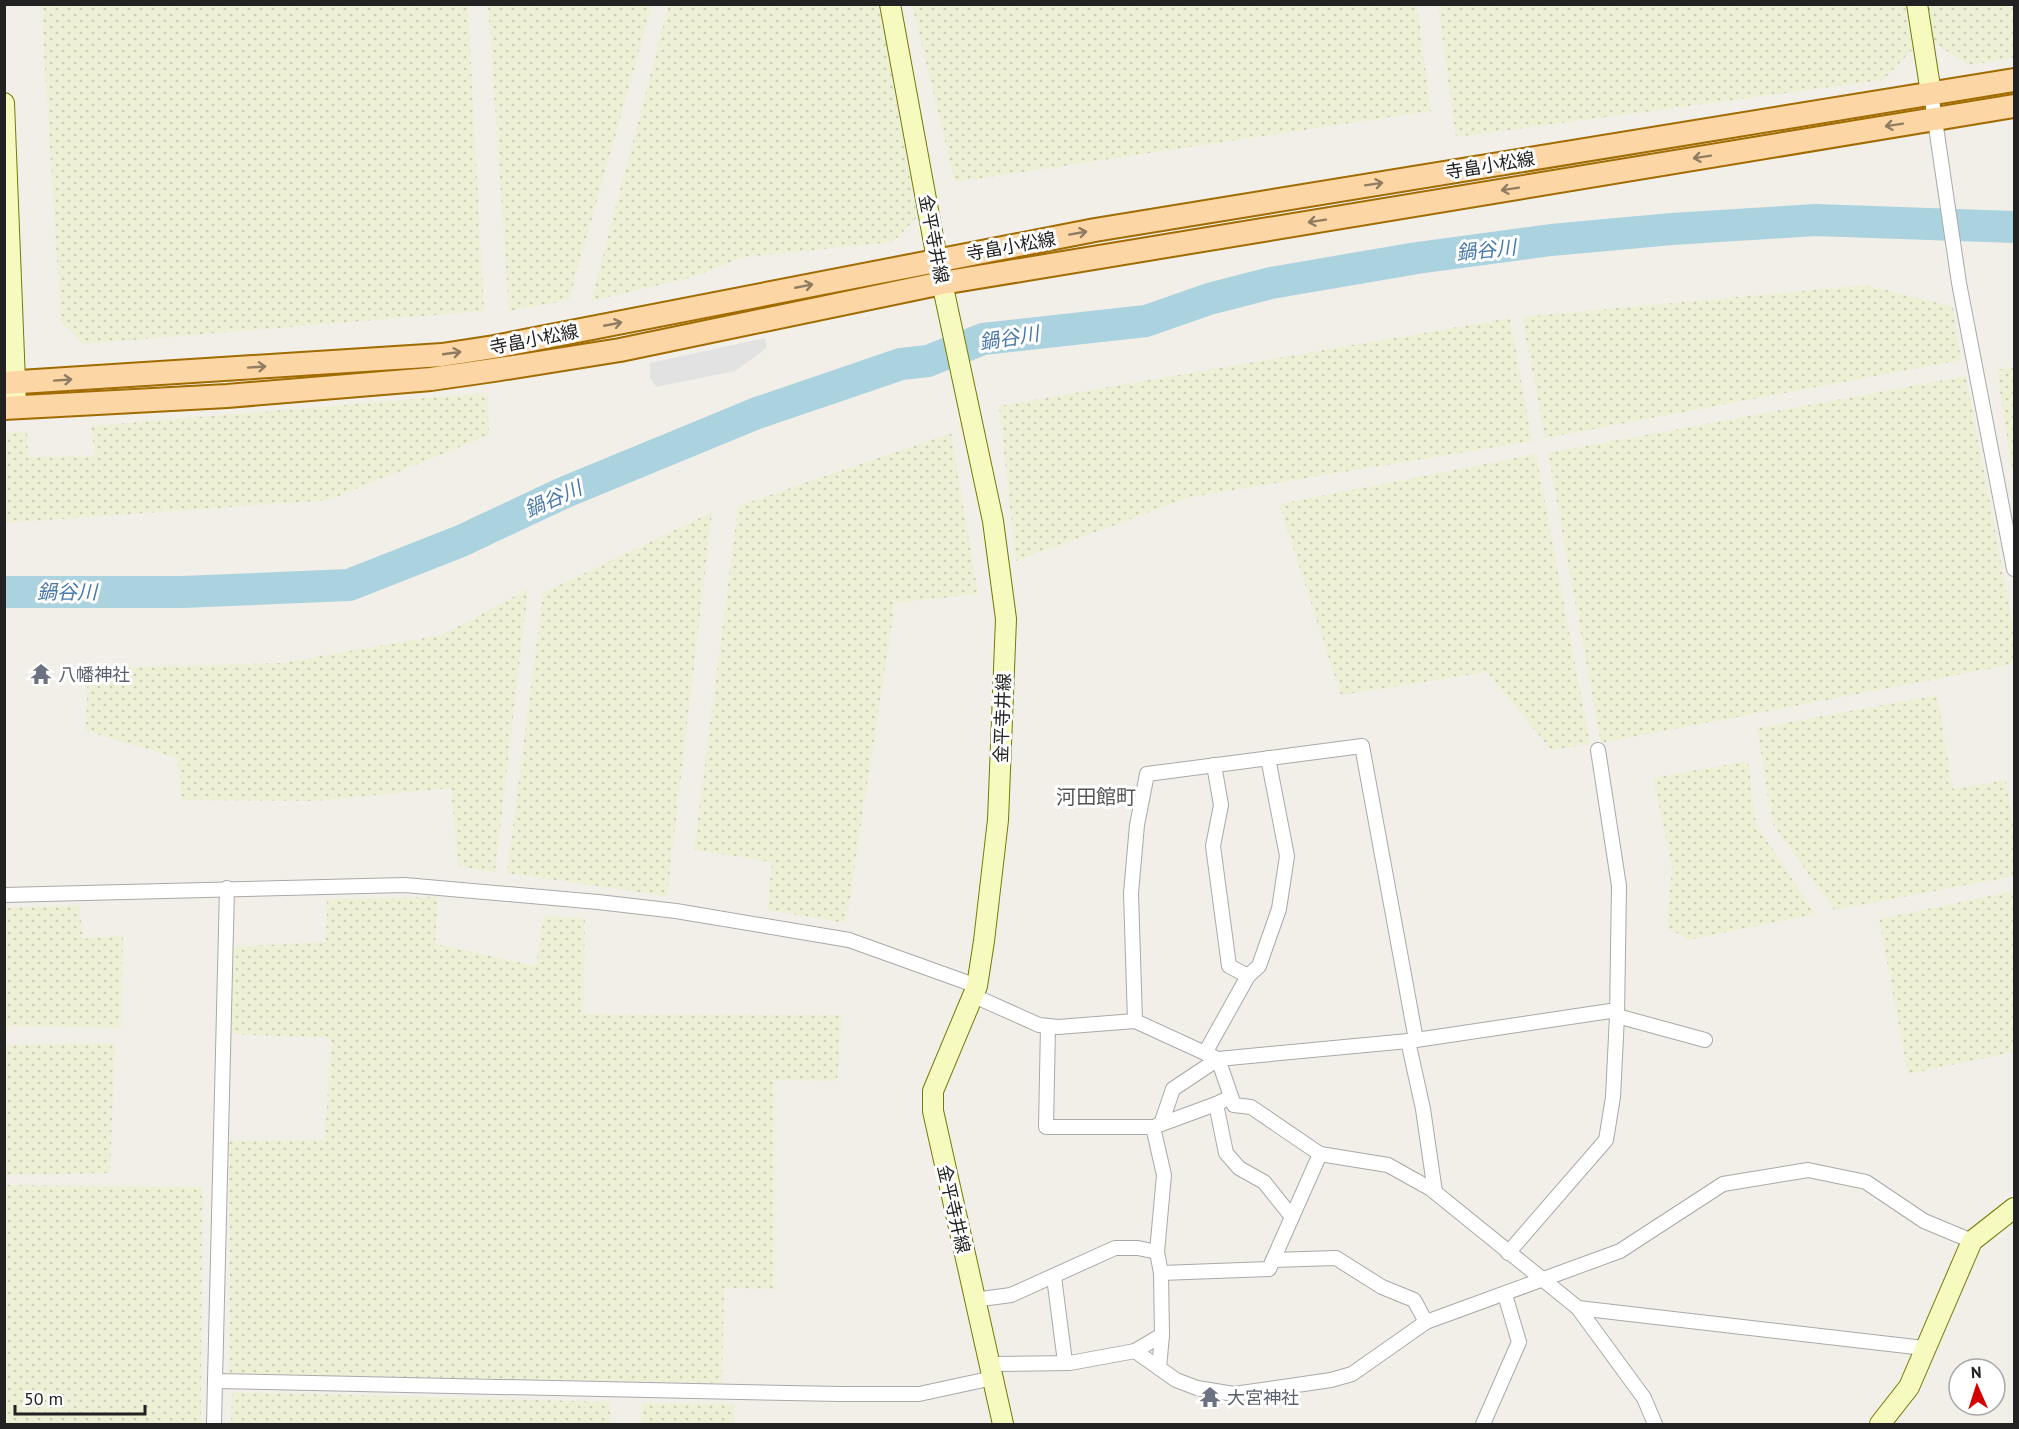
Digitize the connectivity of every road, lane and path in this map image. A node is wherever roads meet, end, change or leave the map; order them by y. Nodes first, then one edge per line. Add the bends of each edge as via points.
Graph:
1 (890, 4) edge
2 (1917, 4) edge
3 (2014, 80) edge
4 (1931, 93) junction
5 (2014, 106) edge
6 (5, 111) edge
7 (1935, 118) junction
8 (937, 259) junction
9 (942, 283) junction
10 (10, 383) edge
11 (10, 408) edge
12 (2014, 569) edge
13 (1598, 750) dead end
14 (1268, 758) junction
15 (1214, 765) junction
16 (226, 888) junction
17 (4, 896) edge
18 (1248, 976) junction
19 (974, 990) junction
20 (1617, 1013) junction
21 (1135, 1021) junction
22 (1048, 1026) junction
23 (1412, 1040) junction
24 (1705, 1040) dead end
25 (1205, 1053) junction
26 (1218, 1059) junction
27 (1232, 1097) junction
28 (1216, 1104) junction
29 (1157, 1126) junction
30 (1320, 1154) junction
31 (1435, 1192) junction
32 (2014, 1208) edge
33 (1292, 1217) junction
34 (1972, 1241) junction
35 (1157, 1252) junction
36 (1508, 1253) junction
37 (1273, 1260) junction
38 (1161, 1274) junction
39 (1053, 1277) junction
40 (1542, 1280) junction
41 (1505, 1295) junction
42 (974, 1300) junction
43 (1578, 1308) junction
44 (1426, 1322) junction
45 (1162, 1335) junction
46 (1924, 1348) junction
47 (1135, 1351) junction
48 (1065, 1362) junction
49 (1159, 1368) junction
50 (992, 1371) junction
51 (215, 1381) junction
52 (214, 1425) edge
53 (1003, 1425) edge
54 (1483, 1425) edge
55 (1655, 1425) edge
56 (1880, 1425) edge

1 - 8 main road, 金平寺井線
2 - 4 main road
3 - 4 main road, 寺畠小松線
4 - 7 street
8 -> 4 main road, 寺畠小松線
5 - 7 main road, 寺畠小松線
6 - 10 main road
7 -> 9 main road, 寺畠小松線
7 - 12 street via 1959,283
8 - 9 main road, 金平寺井線
10 -> 8 main road, 寺畠小松線 via 442,355
9 - 11 main road, 寺畠小松線 via 620,350 442,378 227,396
9 - 19 main road, 金平寺井線 via 993,521 1006,619 998,820
10 - 11 main road
13 - 20 street via 1619,886
14 - 15 street
14 - 18 street via 1287,856 1279,909 1259,966
14 - 23 street via 1362,746
15 - 18 street via 1221,805 1213,846 1229,966
15 - 21 street via 1147,774 1137,825 1131,893
16 - 17 street
16 - 19 street via 405,885 676,911 849,939
16 - 51 street
18 - 25 street
19 - 22 street
19 - 42 main road, 金平寺井線 via 933,1091 933,1111
20 - 23 street
20 - 24 street
20 - 36 street via 1613,1097 1606,1140
21 - 22 street
21 - 25 street
22 - 29 street via 1046,1127
23 - 26 street
23 - 31 street
25 - 26 street
26 - 27 street
26 - 29 street via 1173,1089
27 - 28 street
27 - 30 street via 1234,1105 1251,1107
28 - 29 street
28 - 33 street via 1226,1153 1239,1168 1264,1182
29 - 35 street via 1164,1175
30 - 31 street via 1388,1165
30 - 33 street
31 - 36 street
32 - 34 main road
33 - 37 street
34 - 40 street via 1924,1221 1866,1182 1808,1170 1723,1184 1620,1251
34 - 46 main road
35 - 38 street
35 - 39 street via 1115,1248
36 - 40 street
37 - 38 street via 1269,1269
37 - 44 street via 1336,1258 1382,1287 1414,1300
38 - 45 street
39 - 42 street via 1011,1295
39 - 48 street
40 - 41 street
40 - 43 street
41 - 44 street
41 - 54 street via 1520,1342
42 - 50 main road, 金平寺井線
43 - 46 street
43 - 55 street via 1644,1398
44 - 49 street via 1352,1374 1331,1380 1234,1394 1197,1388
45 - 47 street
45 - 49 street
46 - 56 main road via 1909,1388
47 - 48 street
47 - 49 street
48 - 50 street
50 - 51 street via 919,1394
50 - 53 main road, 金平寺井線
51 - 52 street

